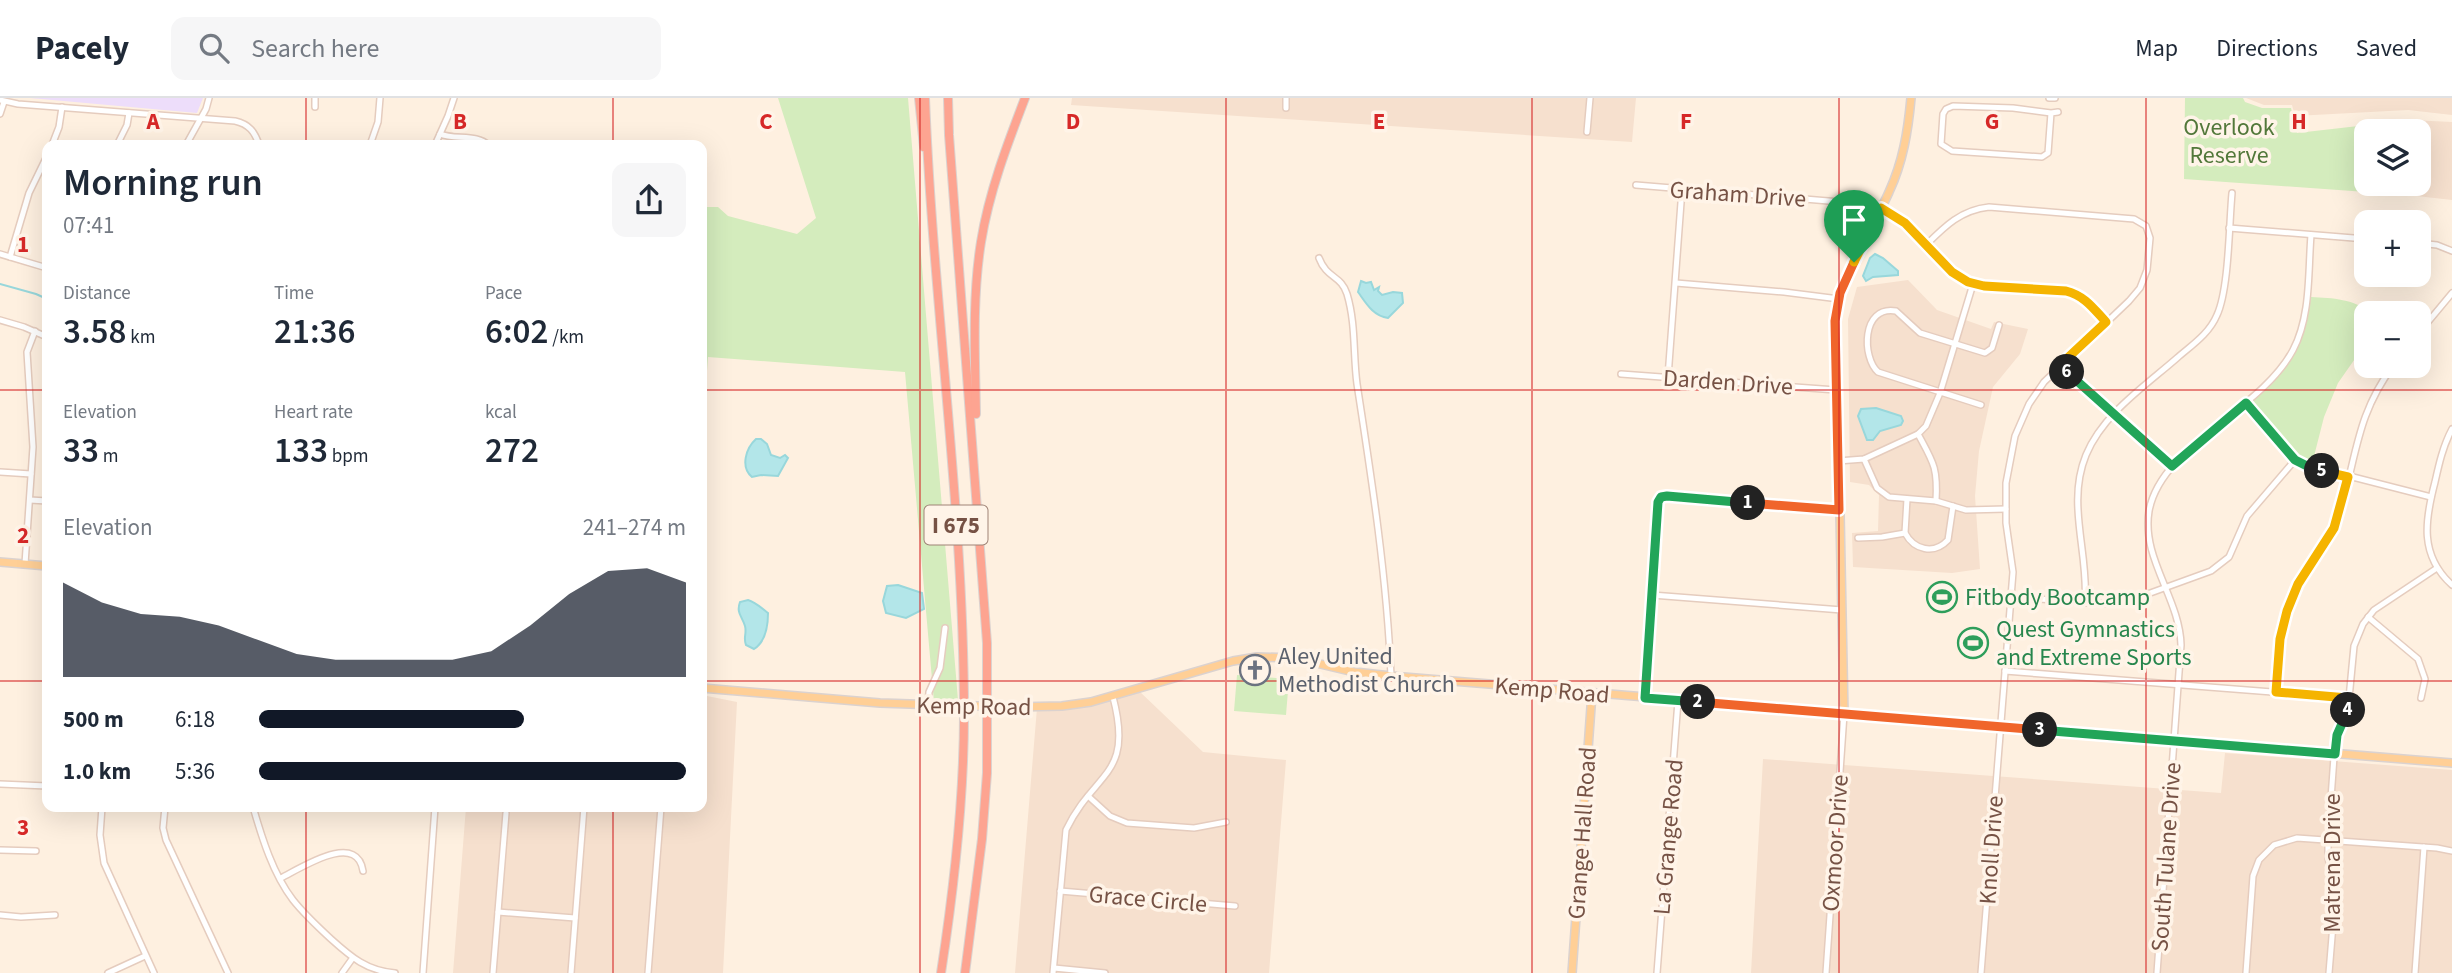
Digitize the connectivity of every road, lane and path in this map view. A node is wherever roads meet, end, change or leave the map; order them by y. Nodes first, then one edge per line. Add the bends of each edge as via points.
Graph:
1 (209, 98) edge
2 (315, 98) edge
3 (380, 98) edge
4 (454, 98) edge
5 (919, 98) edge
6 (925, 98) edge
7 (948, 98) edge
8 (1025, 98) edge
9 (1286, 98) edge
10 (1590, 98) edge
11 (1911, 98) edge
12 (2049, 98) edge
13 (2055, 98) edge
14 (2, 101) edge
15 (62, 107) junction
16 (314, 107) dead end
17 (1286, 108) dead end
18 (129, 113) junction
19 (2055, 113) joint
20 (0, 114) edge
21 (202, 118) junction
22 (1587, 132) dead end
23 (440, 134) junction
24 (54, 140) edge
25 (120, 140) edge
26 (189, 140) edge
27 (258, 140) edge
28 (372, 140) edge
29 (437, 140) edge
30 (468, 140) edge
31 (42, 165) edge
32 (1636, 185) dead end
33 (931, 188) junction
34 (1682, 190) junction
35 (2232, 193) dead end
36 (1881, 208) junction
37 (2229, 228) junction
38 (2311, 234) junction
39 (2354, 238) edge
40 (2431, 244) edge
41 (1926, 245) junction
42 (2452, 251) edge
43 (0, 254) edge
44 (10, 257) junction
45 (1319, 258) dead end
46 (42, 267) edge
47 (1676, 283) junction
48 (1973, 284) junction
49 (2452, 293) edge
50 (1839, 299) junction
51 (2431, 318) edge
52 (0, 320) edge
53 (2106, 322) junction
54 (2000, 326) dead end
55 (35, 331) junction
56 (42, 334) edge
57 (1955, 345) junction
58 (2060, 365) junction
59 (1621, 374) dead end
60 (1668, 377) junction
61 (2386, 378) edge
62 (1836, 390) junction
63 (1940, 393) junction
64 (2246, 403) junction
65 (1981, 405) dead end
66 (2114, 414) junction
67 (2452, 429) edge
68 (1918, 434) junction
69 (1864, 458) junction
70 (2295, 460) junction
71 (1838, 461) junction
72 (2172, 466) junction
73 (0, 472) edge
74 (975, 473) junction
75 (31, 474) junction
76 (2348, 477) junction
77 (2431, 496) junction
78 (1908, 499) junction
79 (30, 500) junction
80 (42, 501) edge
81 (1936, 501) junction
82 (1953, 506) junction
83 (2006, 509) junction
84 (1839, 510) junction
85 (1905, 533) junction
86 (1858, 538) dead end
87 (0, 562) edge
88 (25, 564) junction
89 (42, 566) edge
90 (2437, 568) junction
91 (2452, 585) edge
92 (2166, 587) junction
93 (1652, 595) junction
94 (2011, 597) junction
95 (2085, 603) junction
96 (1842, 610) junction
97 (2368, 617) junction
98 (945, 628) dead end
99 (2005, 671) junction
100 (1391, 676) junction
101 (2179, 684) junction
102 (707, 688) edge
103 (2276, 692) junction
104 (1592, 693) junction
105 (1113, 697) junction
106 (1645, 698) junction
107 (2348, 698) junction
108 (2421, 698) dead end
109 (1678, 701) junction
110 (928, 705) junction
111 (1844, 714) junction
112 (2000, 727) junction
113 (2174, 741) junction
114 (2335, 754) junction
115 (2452, 763) edge
116 (0, 784) edge
117 (42, 786) edge
118 (1088, 796) junction
119 (102, 812) edge
120 (164, 812) edge
121 (255, 812) edge
122 (435, 812) edge
123 (583, 812) edge
124 (661, 812) edge
125 (506, 813) dead end
126 (1226, 822) dead end
127 (2328, 840) junction
128 (2424, 847) junction
129 (0, 850) edge
130 (36, 850) dead end
131 (2452, 851) edge
132 (363, 871) dead end
133 (281, 878) junction
134 (1060, 891) junction
135 (1235, 906) dead end
136 (498, 912) junction
137 (0, 915) edge
138 (55, 915) dead end
139 (575, 918) junction
140 (145, 956) junction
141 (352, 959) junction
142 (1054, 971) edge
143 (108, 973) edge
144 (153, 973) edge
145 (228, 973) edge
146 (342, 973) edge
147 (395, 973) edge
148 (423, 973) edge
149 (493, 973) edge
150 (571, 973) edge
151 (648, 973) edge
152 (941, 973) edge
153 (965, 973) edge
154 (1105, 973) edge
155 (1572, 973) edge
156 (1657, 973) edge
157 (1826, 973) edge
158 (1981, 973) edge
159 (2157, 973) edge
160 (2246, 973) edge
161 (2329, 973) edge
162 (2415, 973) edge

1 - 21 street
2 - 16 street
3 - 28 street
4 - 23 street
5 - 33 highway
6 - 33 highway, I 675
7 - 74 highway, I 675
8 - 74 highway via 994,188 979,256
9 - 17 street
10 - 22 street
11 - 36 main road via 1902,159
12 - 13 street
14 - 15 street
14 - 20 street
15 - 18 street
15 - 24 street
18 - 21 street
18 - 25 street
19 - 19 street via 1953,106 1943,114 1941,144 1952,151 2042,157 2048,153
21 - 26 street
21 - 27 street via 247,124
23 - 29 street
23 - 30 street
31 - 44 street
32 - 34 street, Graham Drive
33 - 152 highway, I 675 via 949,408 964,717 953,897
34 - 36 street, Graham Drive
34 - 47 street
35 - 37 street
36 - 41 street via 1905,223
36 - 50 main road
37 - 38 street
37 - 66 street via 2223,297 2213,323
38 - 39 street
38 - 64 street, South Tulane Drive via 2300,333 2282,366
40 - 42 street
41 - 48 street via 1952,272
41 - 53 street, Knoll Drive via 1955,218 1980,208 2131,218 2143,223 2150,238 2145,277
43 - 44 street
44 - 46 street
45 - 100 street via 1326,273 1343,286 1353,319 1355,370 1381,548
47 - 50 street
47 - 60 street
48 - 53 street via 2070,292 2087,301
48 - 57 street
49 - 51 street
50 - 62 main road
52 - 55 street
53 - 58 street, Knoll Drive
54 - 57 street via 1988,353
55 - 56 street
55 - 75 street via 27,361 33,428
57 - 63 street
57 - 63 street via 1920,333 1891,310 1877,313 1871,320 1869,358 1875,370
58 - 66 street
58 - 83 street, Knoll Drive via 2035,394 2015,436
59 - 60 street, Darden Drive
60 - 62 street, Darden Drive
61 - 76 street via 2368,407
62 - 71 main road
63 - 65 street
63 - 68 street
64 - 70 street
64 - 72 street, South Tulane Drive
66 - 72 street
66 - 95 street via 2090,447 2080,479 2077,523
67 - 77 street
68 - 69 street
68 - 81 street via 1934,465
69 - 71 street
69 - 78 street via 1877,488 1889,496
70 - 76 street
70 - 92 street via 2247,516 2227,559 2215,569
71 - 84 main road
72 - 92 street, South Tulane Drive via 2155,492 2148,525
73 - 75 street
74 - 153 highway, I 675 via 987,643 987,773
75 - 79 street
76 - 77 street
76 - 103 street via 2334,528 2298,584 2287,611
77 - 90 street via 2426,537
78 - 81 street
78 - 85 street
79 - 80 street
79 - 88 street
81 - 82 street
82 - 83 street
82 - 85 street via 1948,540 1941,546 1920,548
83 - 94 street, Knoll Drive via 2013,562
84 - 93 street via 1661,497
84 - 96 main road
85 - 86 street
87 - 88 main road
88 - 89 main road
90 - 91 street
90 - 97 street
92 - 95 street via 2121,603
92 - 101 street, South Tulane Drive via 2181,638
93 - 96 street
93 - 106 street
94 - 95 street
94 - 99 street, Knoll Drive
96 - 111 main road
97 - 107 street, Matrena Drive via 2354,646
97 - 108 street via 2418,659 2425,679
98 - 110 street via 940,668
99 - 101 street
99 - 112 street, Knoll Drive
100 - 104 main road, Kemp Road
100 - 105 main road, Kemp Road via 1295,658 1257,657
101 - 103 street
101 - 113 street, South Tulane Drive
102 - 110 main road, Kemp Road
103 - 107 street
104 - 106 main road, Kemp Road
104 - 155 main road, Grange Hall Road
105 - 110 main road, Kemp Road, bridge via 1062,706
105 - 118 street via 1120,731 1117,755
106 - 109 main road, Kemp Road
107 - 114 street, Matrena Drive
109 - 111 main road, Kemp Road
109 - 156 street, La Grange Road
111 - 112 main road, Kemp Road
111 - 157 street, Oxmoor Drive
112 - 113 main road, Kemp Road
112 - 158 street, Knoll Drive
113 - 114 main road, Kemp Road
113 - 159 street, South Tulane Drive
114 - 115 main road, Kemp Road
114 - 127 street, Matrena Drive
116 - 117 street
118 - 126 street via 1110,816 1126,823 1194,828
118 - 134 street via 1066,830
119 - 140 street via 104,863
120 - 145 street via 166,840
121 - 133 street
122 - 148 street
123 - 139 street
124 - 151 street
125 - 136 street
127 - 128 street
127 - 160 street via 2297,838 2274,845 2256,865
127 - 161 street, Matrena Drive via 2336,888
128 - 131 street
128 - 162 street
129 - 130 street
132 - 133 street via 359,858 342,852
133 - 141 street via 296,905
134 - 135 street, Grace Circle
134 - 142 street
136 - 139 street
136 - 149 street
137 - 138 street
139 - 150 street
140 - 143 street
140 - 144 street
141 - 146 street
141 - 147 street
142 - 154 street

